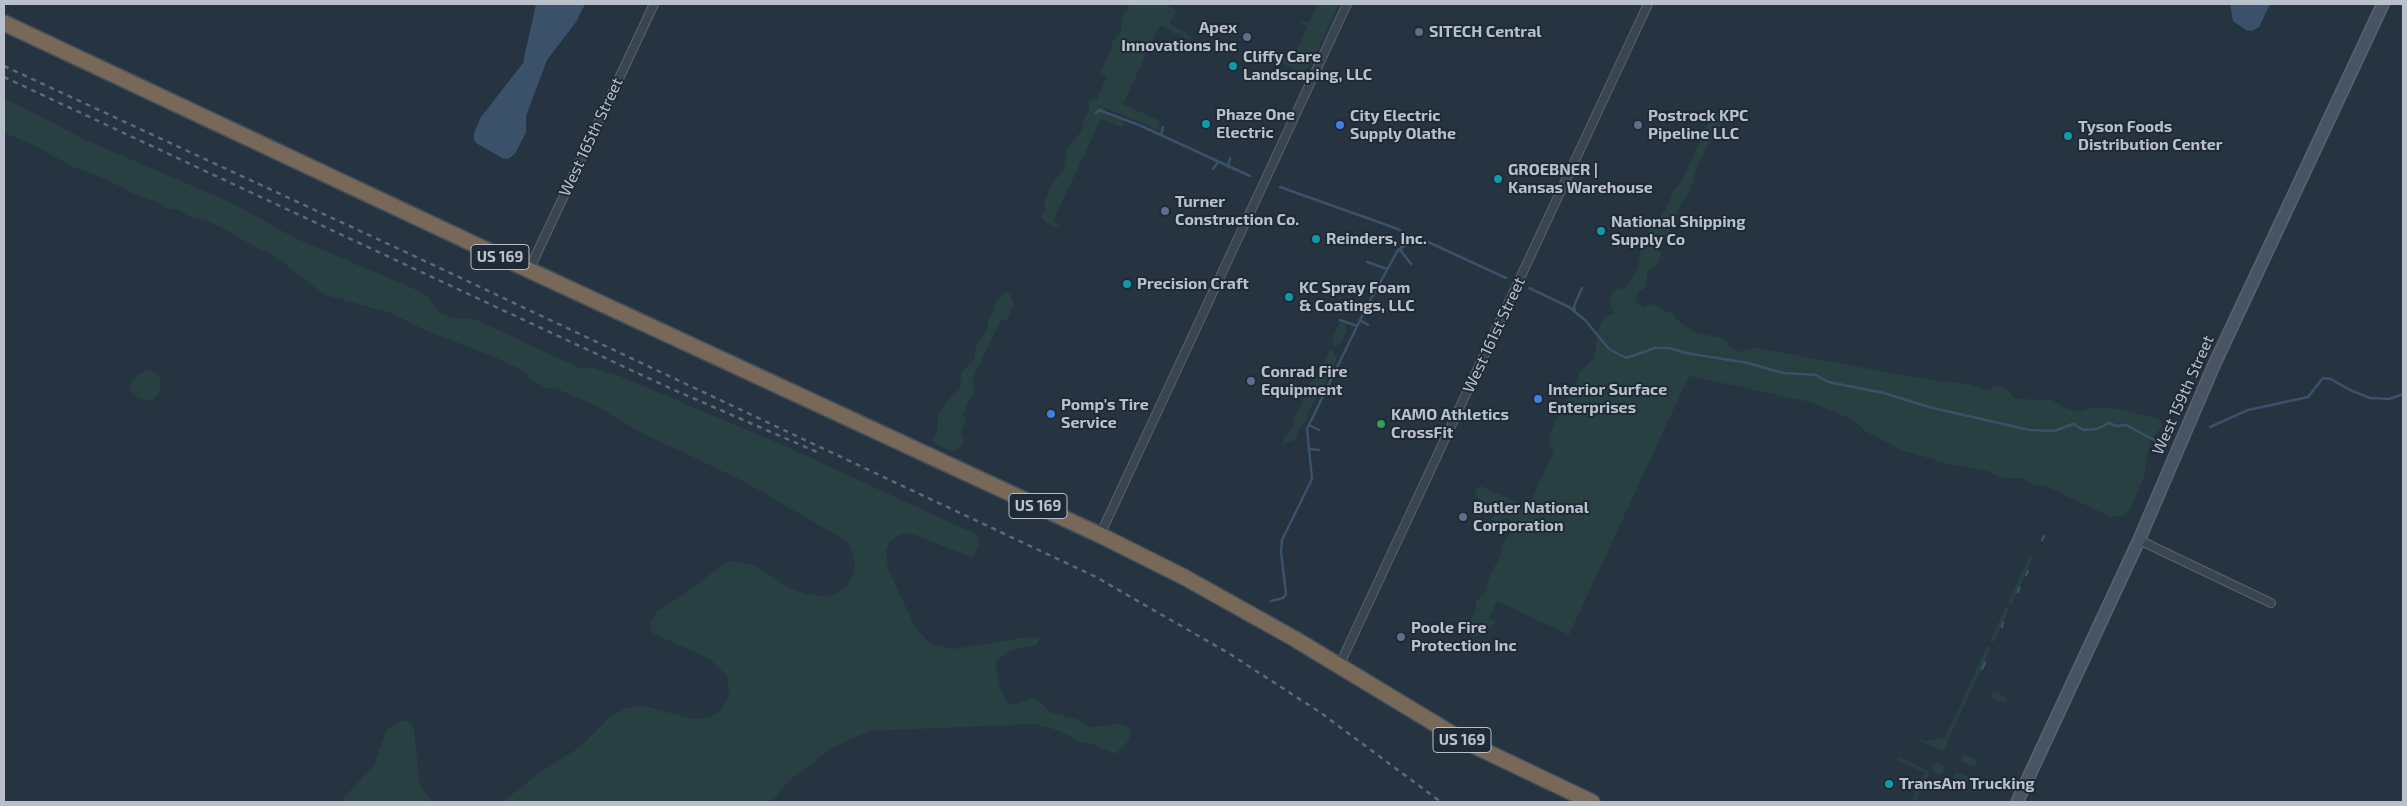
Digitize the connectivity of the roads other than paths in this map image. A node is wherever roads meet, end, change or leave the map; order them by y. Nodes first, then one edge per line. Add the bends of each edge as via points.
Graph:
1 (654, 4) edge
2 (1347, 4) edge
3 (1648, 4) edge
4 (2384, 4) edge
5 (4, 23) edge
6 (529, 270) junction
7 (1100, 535) junction
8 (2139, 540) junction
9 (2271, 604) dead end
10 (1339, 666) junction
11 (1592, 802) edge
12 (2018, 802) edge

1 - 6 street, West 165th Street
2 - 7 street
3 - 10 street, West 161st Street
4 - 8 street, West 159th Street via 2214,365
5 - 6 highway, US 169
6 - 7 highway, US 169
7 - 10 highway, US 169 via 1208,590
8 - 9 street
8 - 12 street, West 159th Street
10 - 11 highway, US 169 via 1462,740

